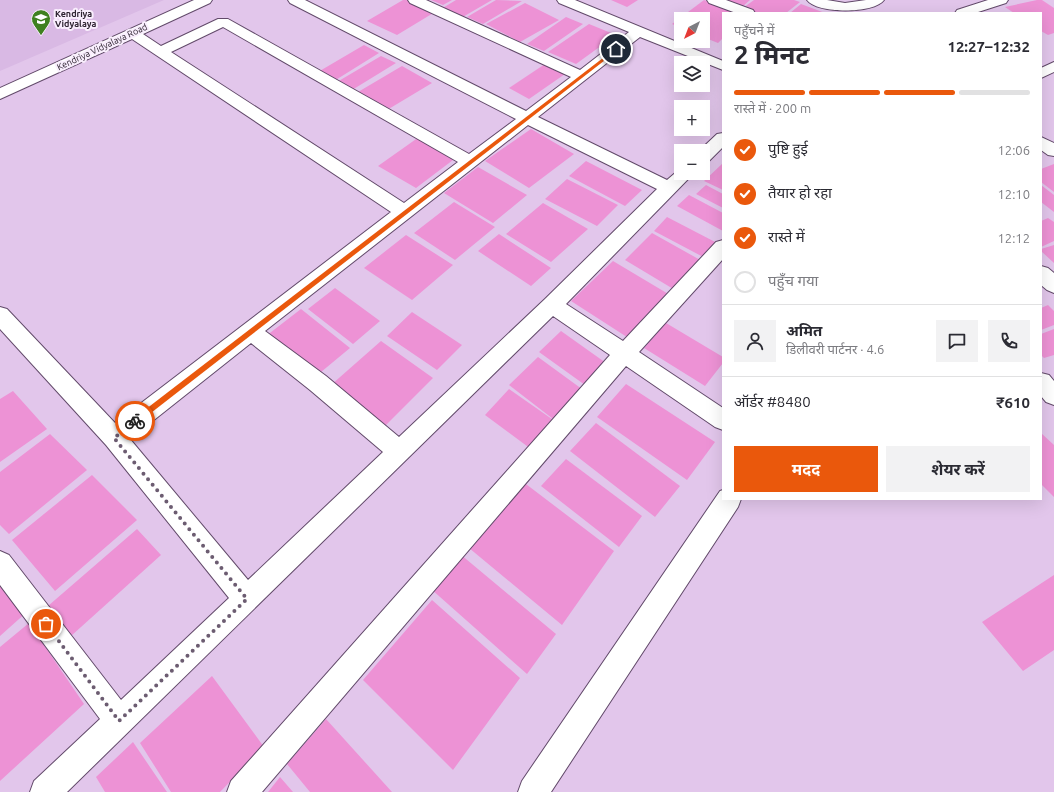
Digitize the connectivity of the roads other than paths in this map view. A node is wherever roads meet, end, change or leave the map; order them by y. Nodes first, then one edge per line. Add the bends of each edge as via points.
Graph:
1 (205, 0) edge
2 (295, 0) edge
3 (415, 0) edge
4 (564, 0) edge
5 (714, 0) edge
6 (814, 0) edge
7 (877, 0) edge
8 (1001, 0) edge
9 (852, 8) junction
10 (745, 12) edge
11 (863, 12) edge
12 (965, 12) edge
13 (639, 31) junction
14 (132, 33) junction
15 (160, 52) junction
16 (722, 66) edge
17 (1054, 66) edge
18 (1042, 73) edge
19 (581, 76) junction
20 (0, 94) edge
21 (527, 118) junction
22 (722, 139) edge
23 (1042, 143) edge
24 (710, 150) edge
25 (1054, 152) edge
26 (471, 162) junction
27 (678, 180) edge
28 (669, 188) junction
29 (404, 212) junction
30 (722, 248) edge
31 (1042, 275) edge
32 (1054, 285) edge
33 (552, 305) junction
34 (0, 315) edge
35 (251, 332) junction
36 (624, 354) junction
37 (1042, 383) edge
38 (1054, 395) edge
39 (722, 419) edge
40 (114, 438) junction
41 (400, 452) junction
42 (729, 500) edge
43 (0, 564) edge
44 (247, 599) junction
45 (119, 721) junction
46 (45, 792) edge
47 (242, 792) edge
48 (532, 792) edge

1 - 14 street, Kendriya Vidyalaya Road
2 - 21 street
3 - 19 street
4 - 13 street
5 - 10 street
6 - 9 street via 829,6
7 - 9 street via 868,5
8 - 12 street
9 - 11 street
13 - 16 street
13 - 19 street
14 - 15 street
14 - 20 street, Kendriya Vidyalaya Road
15 - 26 street via 223,22
15 - 29 street
17 - 18 street
19 - 21 street
21 - 26 street
21 - 28 street
22 - 24 street
23 - 25 street
26 - 29 street
27 - 28 street
28 - 33 street
29 - 35 street
30 - 36 street
31 - 32 street
33 - 36 street
33 - 41 street
34 - 40 street
35 - 40 street
35 - 41 street via 318,383
36 - 39 street
36 - 47 street
37 - 38 street
40 - 44 street
41 - 44 street
42 - 48 street
43 - 45 street
44 - 45 street
45 - 46 street

